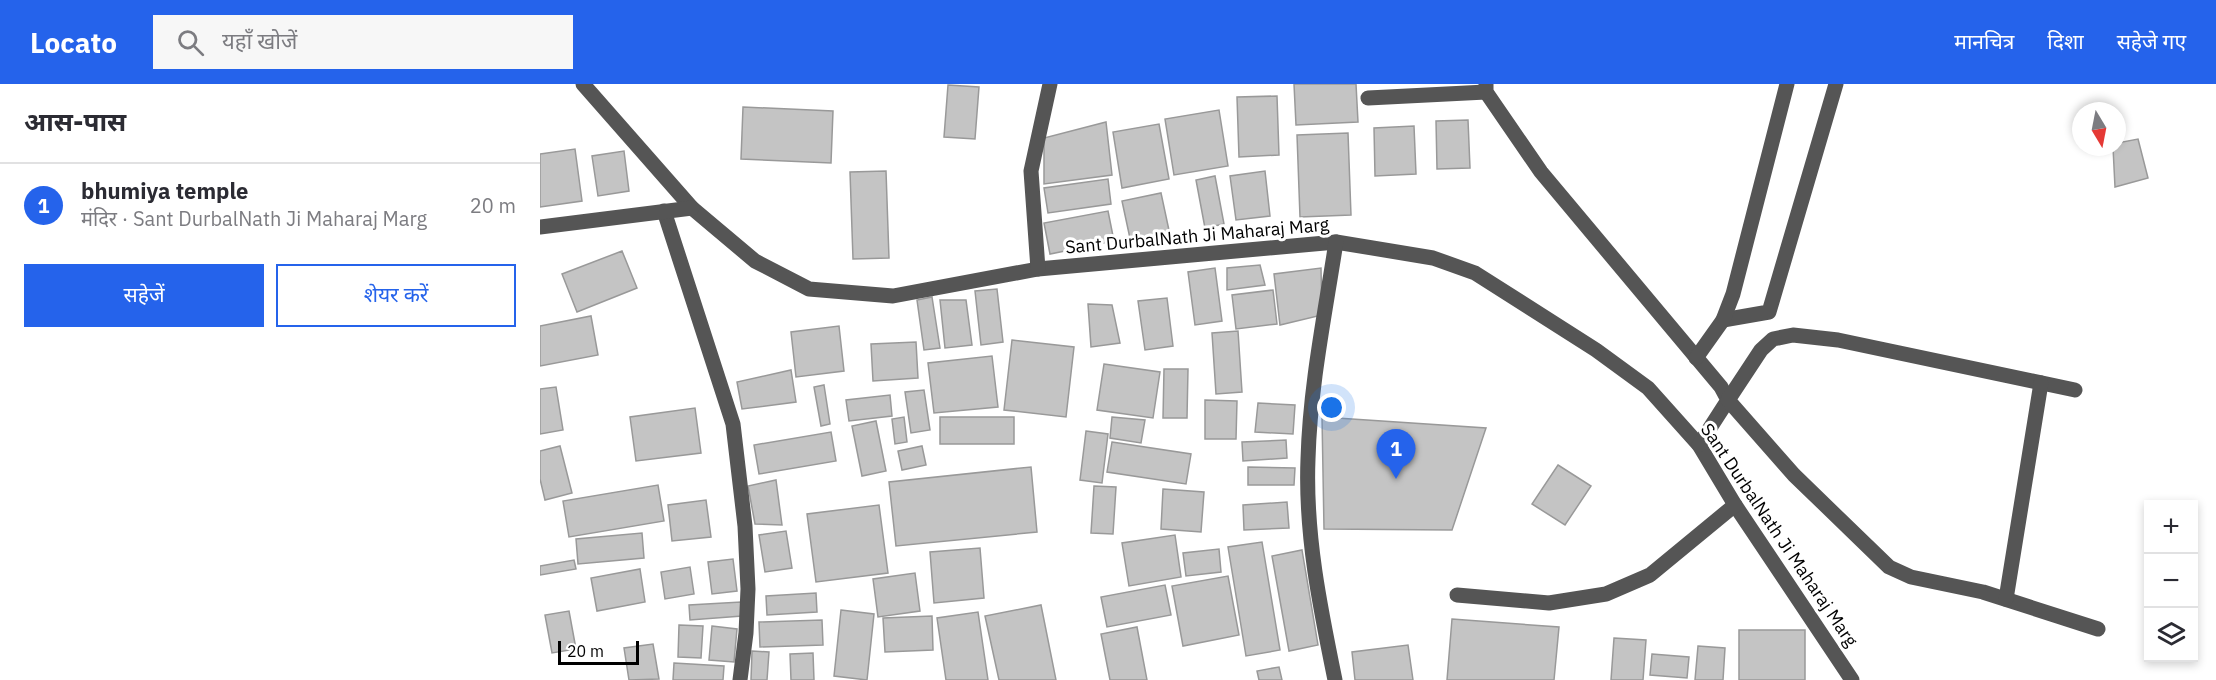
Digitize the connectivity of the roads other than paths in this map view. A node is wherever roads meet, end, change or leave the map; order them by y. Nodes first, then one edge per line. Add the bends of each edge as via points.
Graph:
1 (583, 84) edge
2 (1050, 84) edge
3 (1787, 84) edge
4 (1836, 84) edge
5 (1486, 88) edge
6 (1368, 98) dead end
7 (692, 208) junction
8 (664, 211) junction
9 (540, 226) edge
10 (1336, 242) junction
11 (1038, 269) junction
12 (1723, 320) junction
13 (1696, 358) junction
14 (2041, 383) junction
15 (2075, 390) dead end
16 (1728, 400) junction
17 (1699, 445) junction
18 (1735, 505) junction
19 (1457, 595) dead end
20 (2006, 599) junction
21 (2098, 629) dead end
22 (740, 680) edge
23 (1335, 680) edge
24 (1852, 680) edge

1 - 7 street, Sant DurbalNath Ji Maharaj Marg
2 - 11 street via 1031,171
3 - 12 street
4 - 12 street via 1768,312
5 - 6 street
5 - 13 street via 1541,172
7 - 8 street
7 - 11 street, Sant DurbalNath Ji Maharaj Marg via 754,261 809,289 893,296
8 - 9 street
8 - 22 street via 732,424 745,526 748,589
10 - 11 street, Sant DurbalNath Ji Maharaj Marg
10 - 17 street, Sant DurbalNath Ji Maharaj Marg via 1433,258 1475,273 1648,388
10 - 23 street via 1311,404 1308,461 1309,522 1317,595
12 - 13 street
13 - 16 street
14 - 15 street
14 - 16 street via 1838,340 1793,335 1773,339 1761,350
14 - 20 street
16 - 17 street
16 - 20 street via 1794,475 1889,567 1911,577
17 - 18 street, Sant DurbalNath Ji Maharaj Marg
18 - 19 street via 1650,575 1605,594 1549,603
18 - 24 street, Sant DurbalNath Ji Maharaj Marg
20 - 21 street

